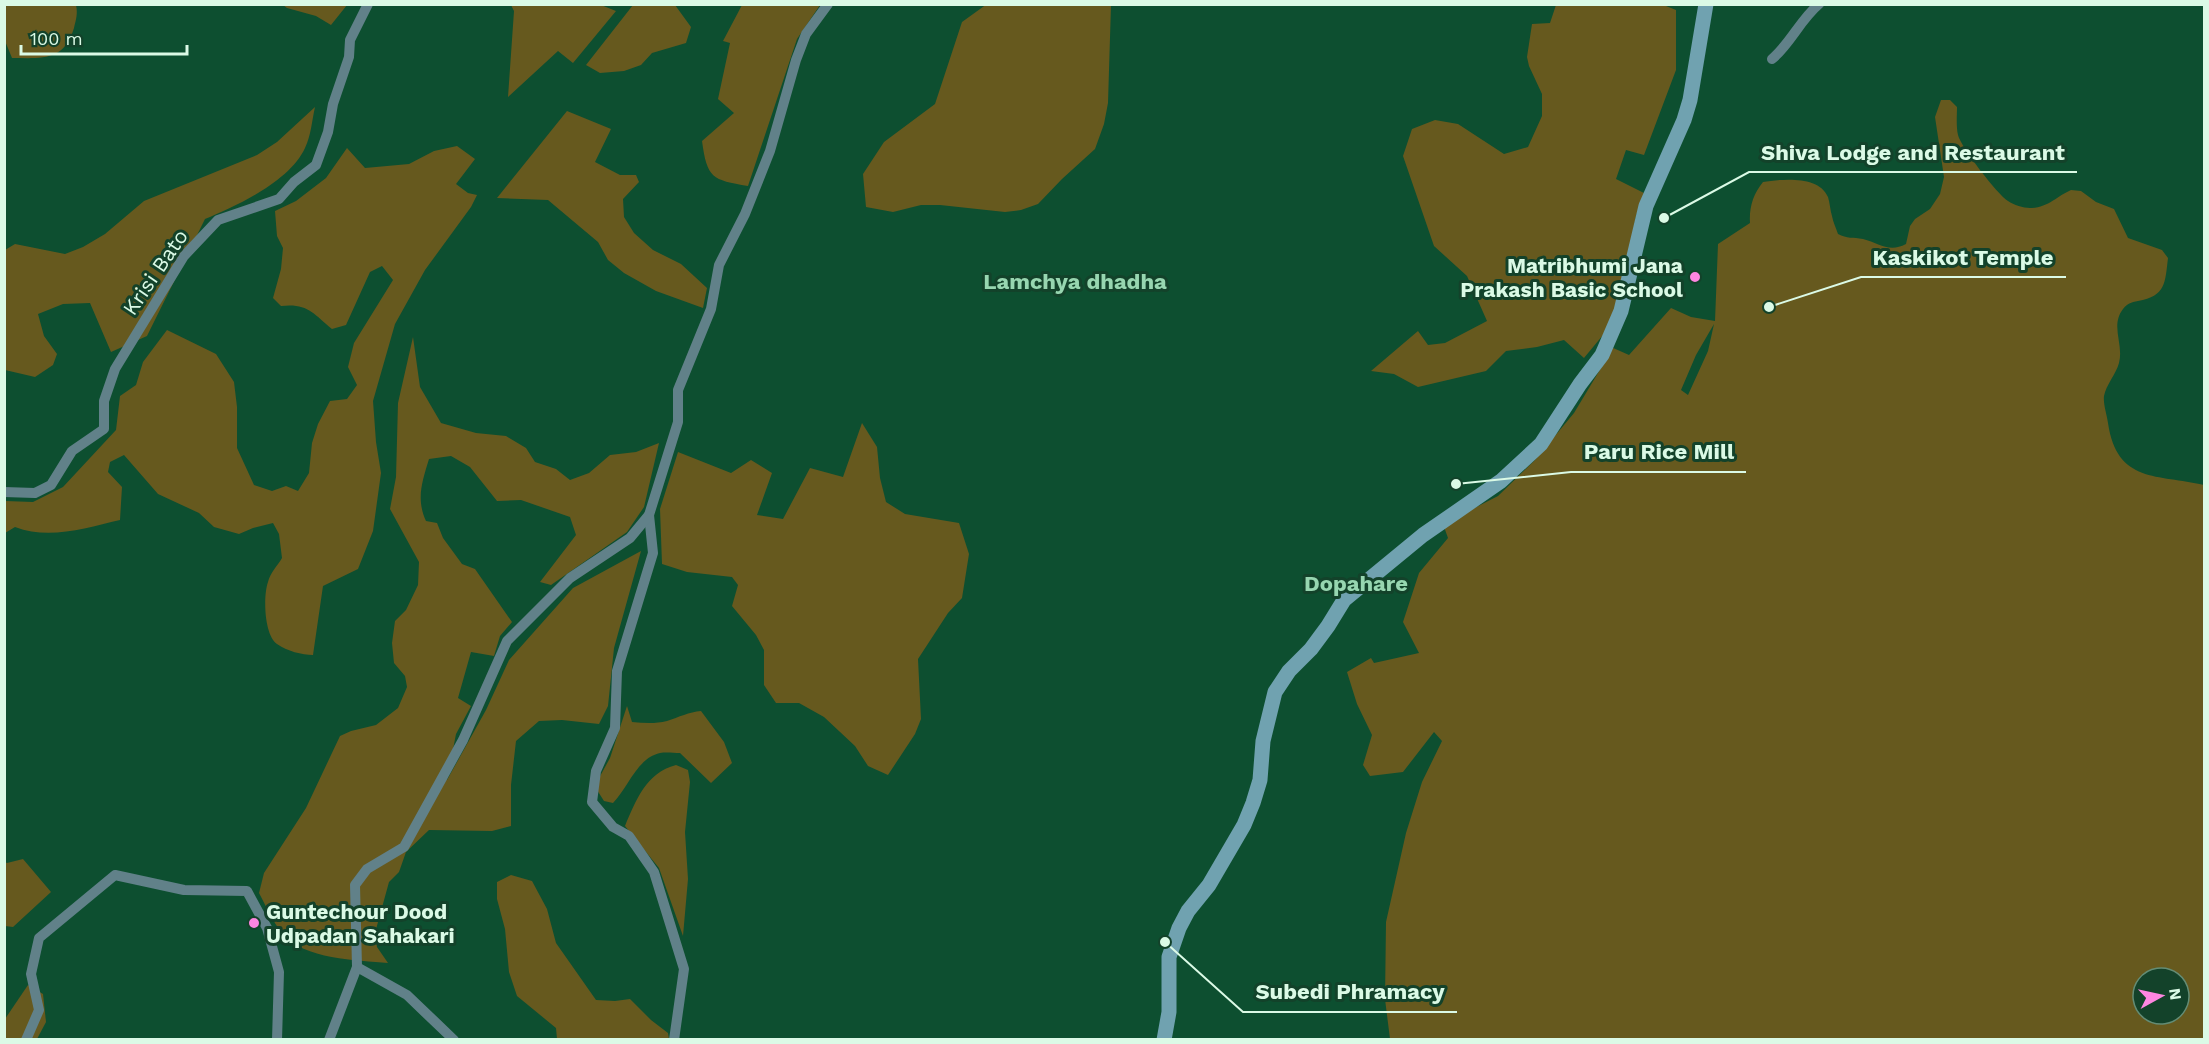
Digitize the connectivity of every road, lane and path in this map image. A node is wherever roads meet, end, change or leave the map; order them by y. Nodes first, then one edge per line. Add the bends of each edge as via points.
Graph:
1 (368, 4) edge
2 (828, 4) edge
3 (1706, 4) edge
4 (1819, 4) edge
5 (1772, 59) dead end
6 (4, 492) edge
7 (649, 515) junction
8 (357, 967) junction
9 (26, 1040) edge
10 (277, 1040) edge
11 (329, 1040) edge
12 (454, 1040) edge
13 (674, 1040) edge
14 (1164, 1040) edge

1 - 6 street, Krisi Bato via 350,40 349,57 316,165 279,199 218,220 184,256 115,369 104,401 104,429 72,451 51,485 34,493
2 - 7 street via 806,34 770,151 719,265 711,309 678,390 678,422
3 - 14 street via 1690,100 1646,206 1621,311 1602,356 1541,444 1501,481 1423,535 1344,600 1275,692 1253,803 1209,885 1188,910 1169,957 1169,1012
4 - 5 street
7 - 8 street via 630,538 570,578 507,641 463,740 404,847 367,869 355,885
7 - 13 street via 653,553 617,671 615,728 596,771 592,802 612,826 629,836 654,872 684,969
8 - 11 street
8 - 12 street via 407,995
9 - 10 street via 39,1010 31,974 39,938 115,875 184,890 246,891 267,928 279,972

